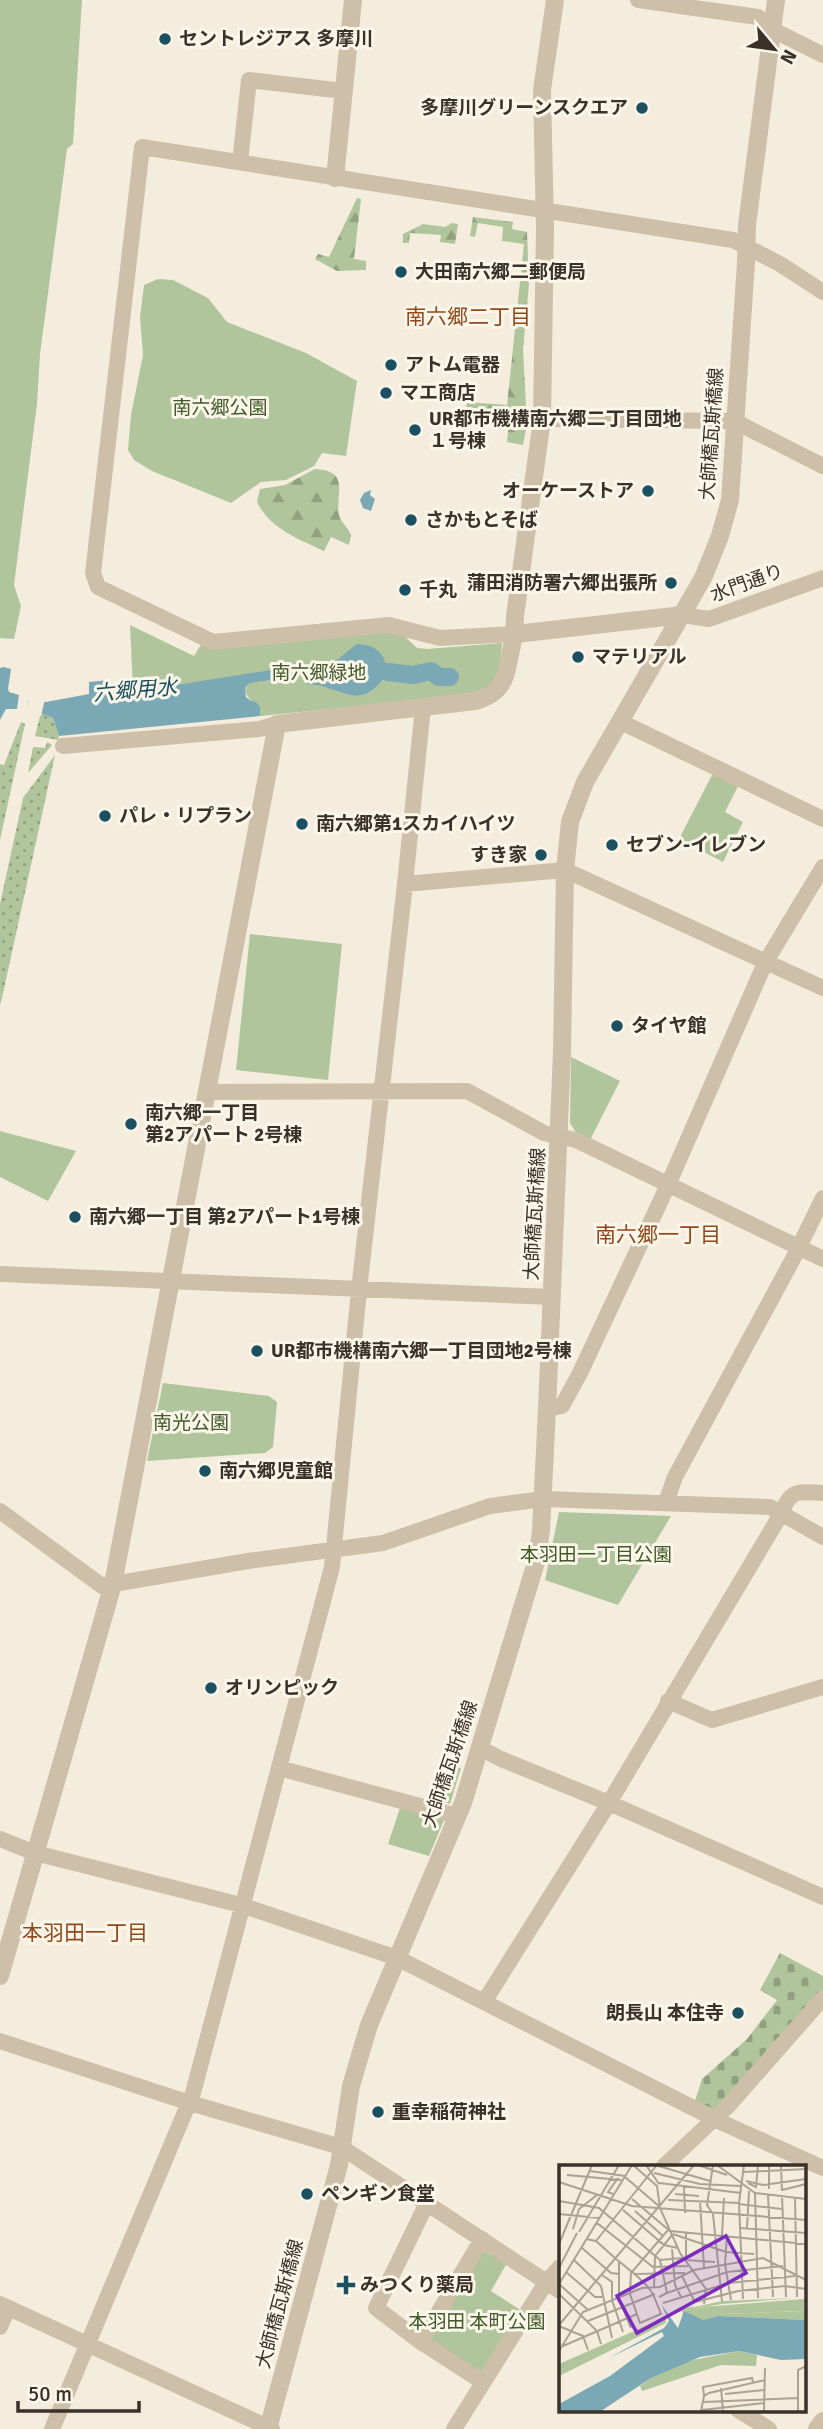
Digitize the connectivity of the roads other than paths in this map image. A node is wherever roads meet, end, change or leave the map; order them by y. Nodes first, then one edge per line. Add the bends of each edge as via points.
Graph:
1 (353, 0) edge
2 (555, 0) edge
3 (638, 0) edge
4 (776, 0) edge
5 (773, 30) junction
6 (823, 55) edge
7 (344, 90) junction
8 (240, 162) junction
9 (335, 178) junction
10 (545, 211) junction
11 (746, 246) junction
12 (823, 292) edge
13 (542, 419) junction
14 (734, 421) junction
15 (823, 466) edge
16 (823, 578) edge
17 (683, 615) junction
18 (516, 634) junction
19 (423, 707) junction
20 (621, 722) junction
21 (277, 724) junction
22 (63, 746) dead end
23 (823, 819) edge
24 (823, 867) edge
25 (565, 870) junction
26 (405, 884) junction
27 (765, 962) junction
28 (823, 988) edge
29 (383, 1091) junction
30 (206, 1092) junction
31 (559, 1137) junction
32 (668, 1185) junction
33 (823, 1198) edge
34 (799, 1248) junction
35 (823, 1259) edge
36 (0, 1274) edge
37 (172, 1281) junction
38 (359, 1290) junction
39 (552, 1297) junction
40 (547, 1409) junction
41 (823, 1493) edge
42 (543, 1499) junction
43 (666, 1502) junction
44 (0, 1511) edge
45 (781, 1514) junction
46 (823, 1537) edge
47 (334, 1549) junction
48 (113, 1584) junction
49 (823, 1687) edge
50 (668, 1701) junction
51 (480, 1748) junction
52 (279, 1768) junction
53 (609, 1803) junction
54 (457, 1816) junction
55 (0, 1839) edge
56 (35, 1853) junction
57 (823, 1897) edge
58 (242, 1905) junction
59 (397, 1958) junction
60 (0, 1976) edge
61 (823, 1998) edge
62 (484, 2002) junction
63 (0, 2042) edge
64 (190, 2103) junction
65 (714, 2119) junction
66 (341, 2147) junction
67 (665, 2165) edge
68 (823, 2168) edge
69 (427, 2203) junction
70 (482, 2239) junction
71 (559, 2269) edge
72 (547, 2281) junction
73 (559, 2290) edge
74 (4, 2306) edge
75 (0, 2327) edge
76 (421, 2342) junction
77 (88, 2344) junction
78 (483, 2382) junction
79 (741, 2412) edge
80 (823, 2421) edge
81 (270, 2428) edge
82 (52, 2429) edge
83 (454, 2429) edge
84 (769, 2429) edge
85 (817, 2429) edge

1 - 7 street
2 - 10 street via 542,90
3 - 5 street via 758,17
4 - 5 street, 大師橋瓦斯橋線
5 - 6 street
5 - 11 street, 大師橋瓦斯橋線
7 - 8 street via 249,80
7 - 9 street
8 - 9 street
8 - 18 street via 142,147 93,573 98,587 213,642 389,625 440,638
9 - 10 street
10 - 11 street via 733,240
10 - 13 street
11 - 12 street
11 - 14 street, 大師橋瓦斯橋線
13 - 14 street
13 - 18 street
14 - 15 street
14 - 17 street, 大師橋瓦斯橋線 via 727,516
16 - 17 street, 水門通り via 709,619
17 - 18 street
17 - 20 street, 大師橋瓦斯橋線
18 - 19 street via 507,674 493,694 475,701
19 - 21 street
19 - 26 street
20 - 23 street
20 - 25 street, 大師橋瓦斯橋線 via 585,782 570,822
21 - 22 street
21 - 30 street
24 - 27 street
25 - 26 street
25 - 27 street
25 - 31 street, 大師橋瓦斯橋線
26 - 29 street
27 - 28 street
27 - 32 street
29 - 30 street
29 - 31 street via 467,1091
29 - 38 street
30 - 37 street
31 - 32 street via 576,1140
31 - 39 street, 大師橋瓦斯橋線
32 - 34 street
32 - 40 street via 580,1373 562,1406
33 - 34 street
34 - 35 street
34 - 43 street via 675,1477
36 - 37 street
37 - 38 street
37 - 48 street
38 - 39 street
38 - 47 street
39 - 40 street, 大師橋瓦斯橋線
40 - 42 street, 大師橋瓦斯橋線
41 - 45 street via 792,1494
42 - 43 street
42 - 47 street via 490,1506 383,1543
42 - 51 street, 大師橋瓦斯橋線 via 537,1559
43 - 45 street via 769,1507
44 - 48 street via 102,1586
45 - 46 street
45 - 50 street
47 - 48 street
47 - 52 street
48 - 56 street
49 - 50 street via 712,1720
50 - 53 street
51 - 53 street
51 - 54 street, 大師橋瓦斯橋線
52 - 54 street
52 - 58 street
53 - 57 street
53 - 62 street
54 - 59 street, 大師橋瓦斯橋線
55 - 56 street
56 - 58 street
56 - 60 street
58 - 59 street
58 - 64 street
59 - 62 street
59 - 66 street, 大師橋瓦斯橋線 via 376,2006 351,2086
61 - 65 street
62 - 65 street
63 - 64 street
64 - 66 street
64 - 77 street
65 - 67 street
65 - 68 street
66 - 69 street
66 - 81 street, 大師橋瓦斯橋線
69 - 70 street
69 - 76 street via 376,2308
70 - 72 street
70 - 76 street
71 - 72 street
72 - 73 street
72 - 78 street
74 - 75 street
74 - 77 street
76 - 78 street
77 - 81 street
77 - 82 street
78 - 83 street
79 - 84 street
80 - 85 street

